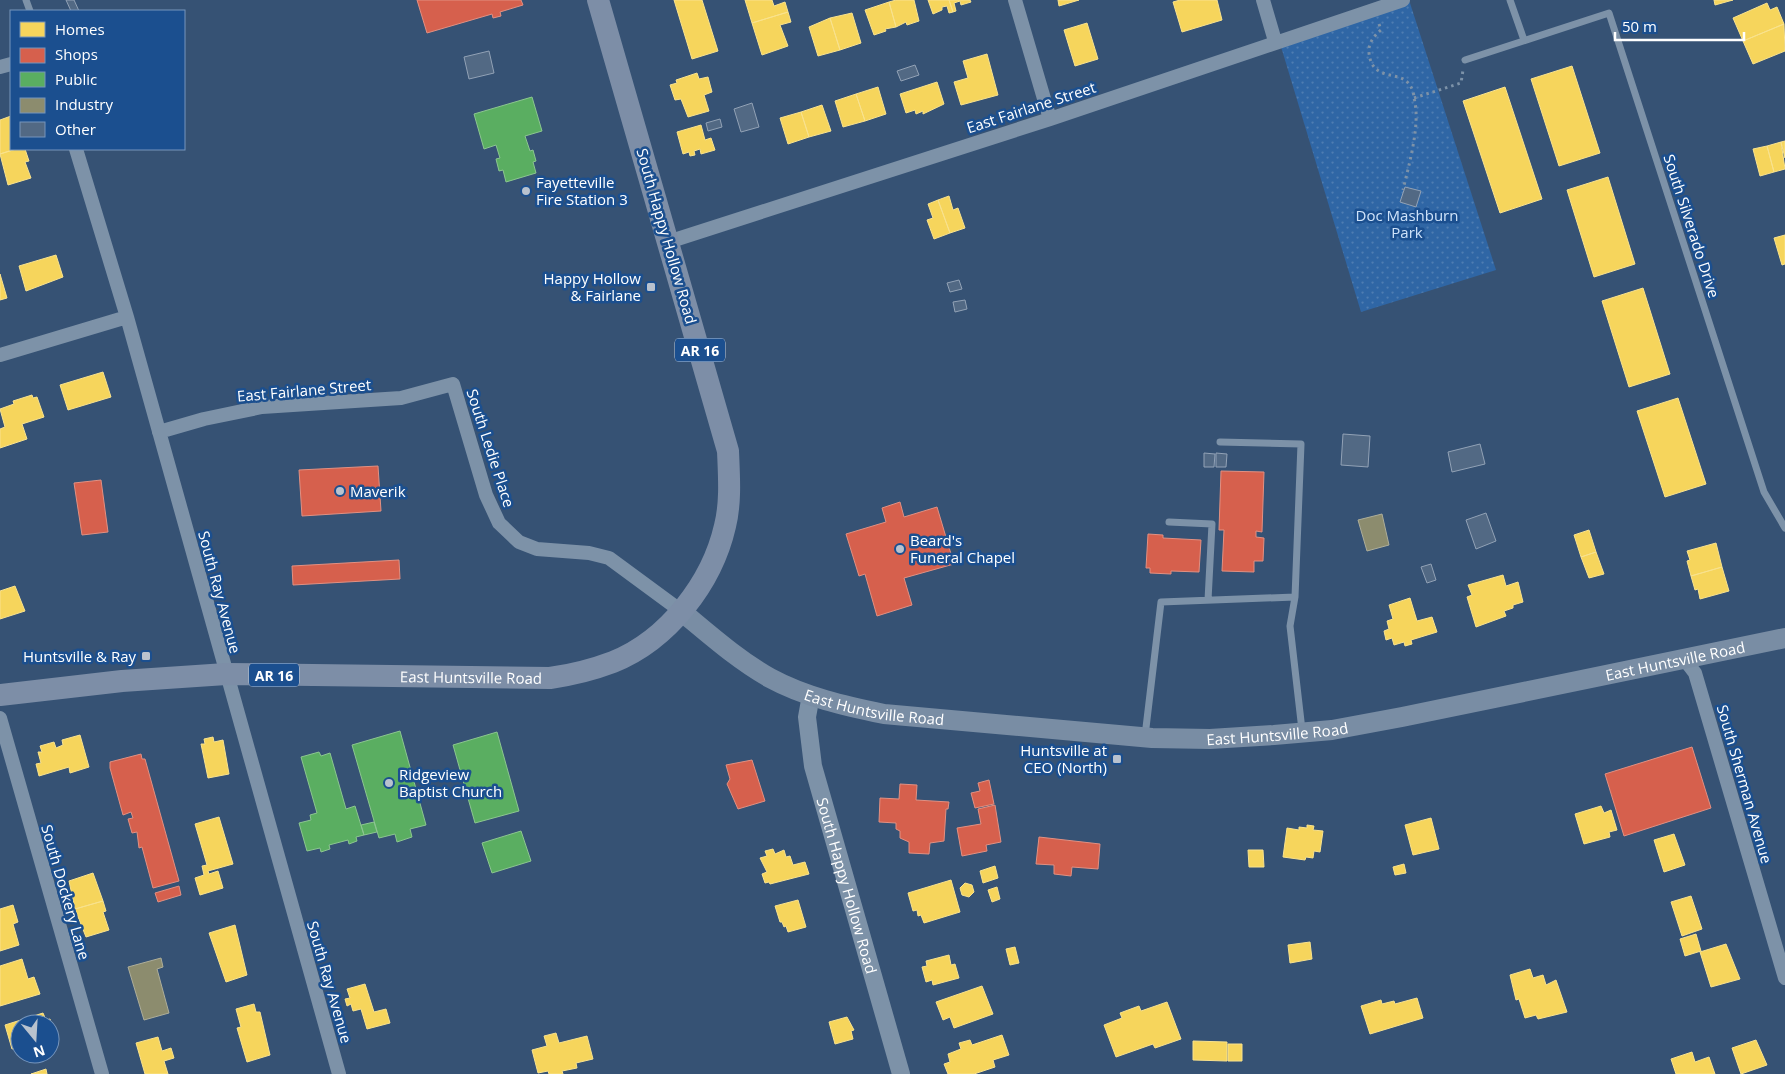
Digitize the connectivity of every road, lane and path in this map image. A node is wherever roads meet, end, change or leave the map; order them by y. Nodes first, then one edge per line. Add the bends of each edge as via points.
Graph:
1 (598, 0) edge
2 (1015, 0) edge
3 (1263, 0) edge
4 (1403, 0) edge
5 (1510, 0) edge
6 (1374, 9) junction
7 (1524, 40) junction
8 (1275, 42) junction
9 (1465, 60) joint
10 (1414, 98) junction
11 (1050, 118) junction
12 (76, 150) edge
13 (1403, 190) dead end
14 (668, 242) junction
15 (127, 317) junction
16 (0, 355) edge
17 (453, 384) joint
18 (159, 432) junction
19 (1220, 442) dead end
20 (1169, 522) dead end
21 (1785, 528) edge
22 (1295, 596) junction
23 (1208, 600) junction
24 (682, 611) junction
25 (1785, 638) edge
26 (1685, 660) junction
27 (226, 674) junction
28 (0, 695) edge
29 (811, 695) junction
30 (0, 718) edge
31 (1302, 733) junction
32 (1145, 737) junction
33 (1785, 978) edge
34 (102, 1074) edge
35 (339, 1074) edge
36 (900, 1074) edge

1 - 14 main road, South Happy Hollow Road / AR 16
2 - 11 street
3 - 8 street
4 - 6 street, East Fairlane Street
5 - 7 lane
6 - 8 street, East Fairlane Street
6 - 10 path via 1381,30 1371,41 1372,63 1383,74 1409,84
7 - 9 lane, South Silverado Drive
7 - 21 lane, South Silverado Drive via 1608,13 1764,492
8 - 11 street, East Fairlane Street
9 - 10 path via 1461,83
10 - 13 path via 1416,111 1411,158
11 - 14 street, East Fairlane Street
12 - 15 street, South Ray Avenue
14 - 24 main road, South Happy Hollow Road / AR 16 via 728,451 730,493 726,526 716,556
15 - 16 street
15 - 18 street, South Ray Avenue
17 - 18 street, East Fairlane Street via 401,398 262,408
17 - 24 street, South Ledie Place via 486,495 499,523 519,542 537,549 590,553 609,558
18 - 27 street, South Ray Avenue
19 - 22 lane via 1301,444
20 - 23 lane via 1212,524
22 - 23 lane
22 - 31 lane via 1290,626
23 - 32 lane via 1161,602
24 - 27 main road, East Huntsville Road / AR 16 via 647,643 614,662 558,677
24 - 29 main road, East Huntsville Road via 730,652 771,678
25 - 26 main road, East Huntsville Road
26 - 31 main road, East Huntsville Road via 1402,717
26 - 33 street, South Sherman Avenue via 1695,673
27 - 28 main road, East Huntsville Road / AR 16 via 122,680
27 - 35 street, South Ray Avenue
29 - 32 main road, East Huntsville Road via 843,706 884,714
29 - 36 street, South Happy Hollow Road via 807,717 813,766
30 - 34 street, South Dockery Lane
31 - 32 main road, East Huntsville Road via 1210,738

